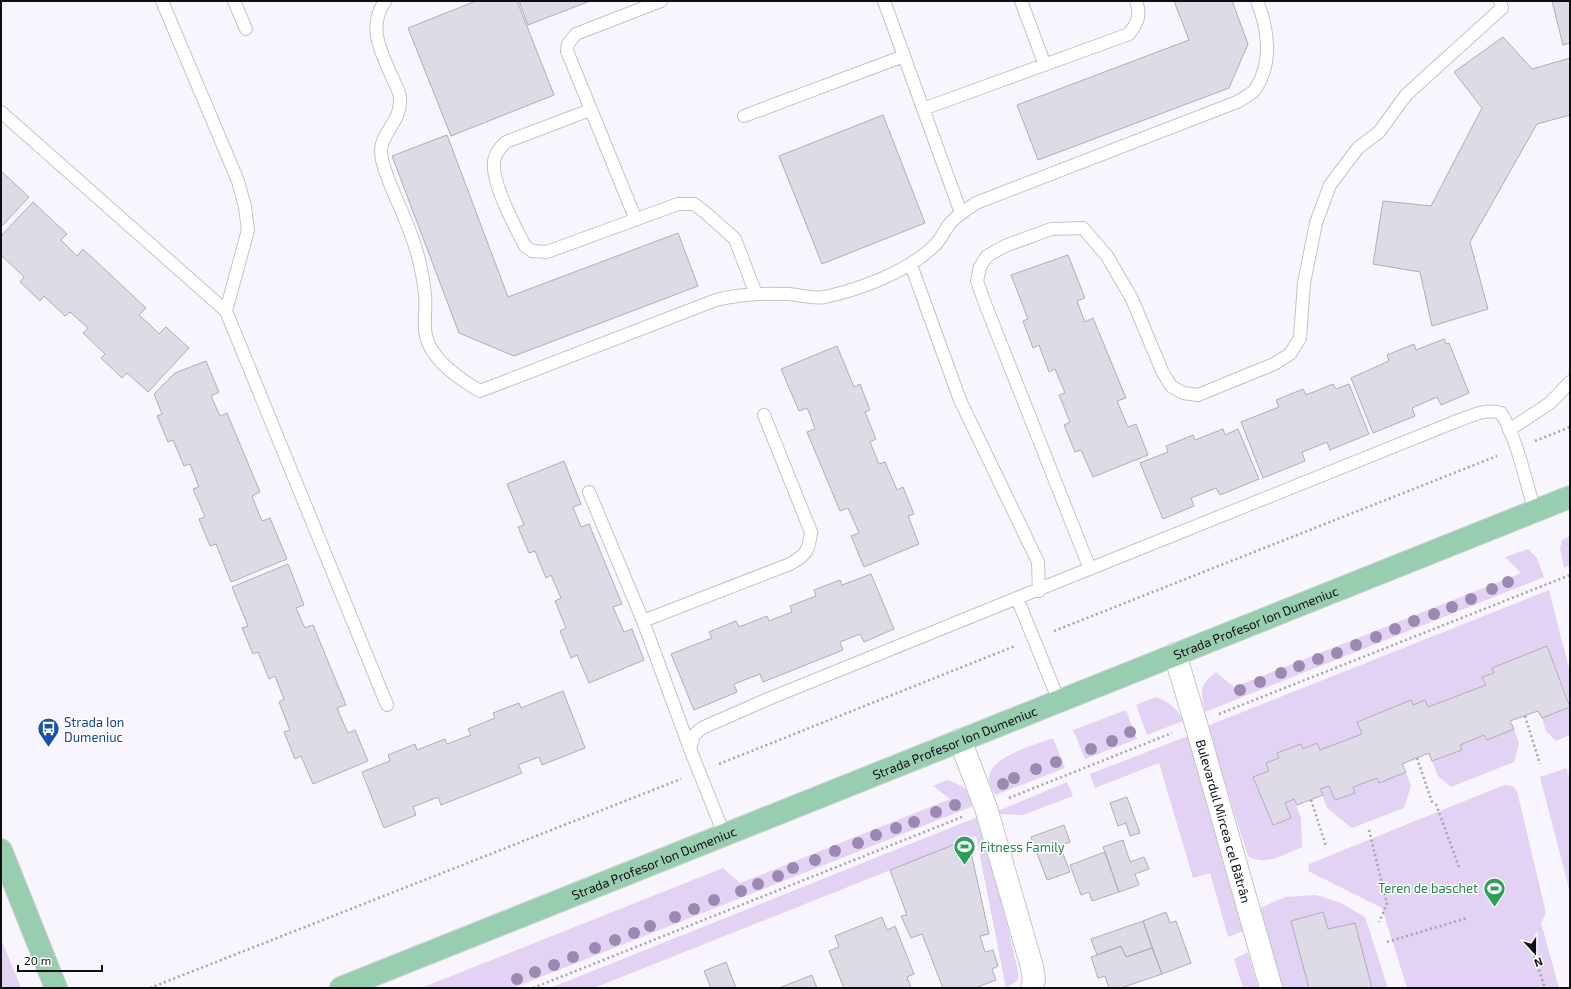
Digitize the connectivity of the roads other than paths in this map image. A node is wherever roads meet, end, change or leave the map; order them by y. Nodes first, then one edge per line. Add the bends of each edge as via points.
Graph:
1 (162, 1) edge
2 (234, 1) edge
3 (385, 1) edge
4 (661, 1) edge
5 (884, 1) edge
6 (1021, 1) edge
7 (1136, 1) edge
8 (1257, 1) edge
9 (1500, 1) edge
10 (246, 29) dead end
11 (904, 56) junction
12 (1046, 65) junction
13 (923, 109) junction
14 (590, 110) junction
15 (1, 112) edge
16 (744, 116) dead end
17 (961, 213) junction
18 (636, 220) junction
19 (911, 265) junction
20 (756, 294) junction
21 (226, 311) junction
22 (1570, 382) edge
23 (764, 415) dead end
24 (1509, 430) junction
25 (589, 492) dead end
26 (1570, 498) edge
27 (1535, 512) junction
28 (1090, 569) junction
29 (1038, 591) junction
30 (1017, 598) junction
31 (643, 621) junction
32 (1175, 654) junction
33 (1059, 701) junction
34 (387, 705) dead end
35 (960, 740) junction
36 (690, 749) junction
37 (724, 834) junction
38 (1, 850) edge
39 (56, 988) edge
40 (340, 988) edge
41 (1032, 988) edge
42 (1271, 988) edge

1 - 21 lane via 238,181 245,207 248,230
2 - 10 lane
3 - 20 lane via 376,20 376,34 379,49 400,95 400,105 398,115 381,150 384,168 418,256 425,294 424,330 427,340 432,351 464,382 480,391 716,300
4 - 14 lane via 571,38 567,51
5 - 11 lane
6 - 12 lane
7 - 12 lane via 1140,11 1138,24 1129,34
8 - 17 lane via 1267,36 1266,66 1256,89 1237,102 992,196
9 - 28 lane via 1502,8 1406,95 1379,132 1358,148 1330,186 1316,223 1304,283 1300,338 1290,354 1274,364 1198,395 1183,393 1171,386 1162,371 1132,299 1107,256 1083,228 1051,229 1005,246 987,256 980,267 977,281
11 - 13 lane
11 - 16 lane
12 - 13 lane
13 - 17 lane
14 - 18 lane
14 - 18 lane via 506,142 497,153 494,162 494,177 506,206 525,246 539,253
15 - 21 lane
17 - 19 lane via 949,225 936,246
18 - 20 lane via 678,204 694,204 735,239
19 - 20 lane via 873,282 823,297
19 - 29 lane via 960,400 1038,562
21 - 34 lane
22 - 24 lane via 1550,403
23 - 31 lane via 811,532 810,546 803,557 790,564
24 - 27 lane
24 - 28 lane via 1501,413 1485,411
25 - 31 lane
26 - 27 main road, Strada Profesor Ion Dumeniuc
27 - 32 main road, Strada Profesor Ion Dumeniuc
28 - 29 lane
29 - 30 lane
30 - 33 lane
30 - 36 lane via 719,720 694,734
31 - 36 lane
32 - 33 main road, Strada Profesor Ion Dumeniuc
32 - 42 street, Bulevardul Mircea cel Bătrân
33 - 35 main road, Strada Profesor Ion Dumeniuc
35 - 37 main road, Strada Profesor Ion Dumeniuc
35 - 41 street via 986,808 1032,967
36 - 37 lane
37 - 40 main road, Strada Profesor Ion Dumeniuc
38 - 39 main road

